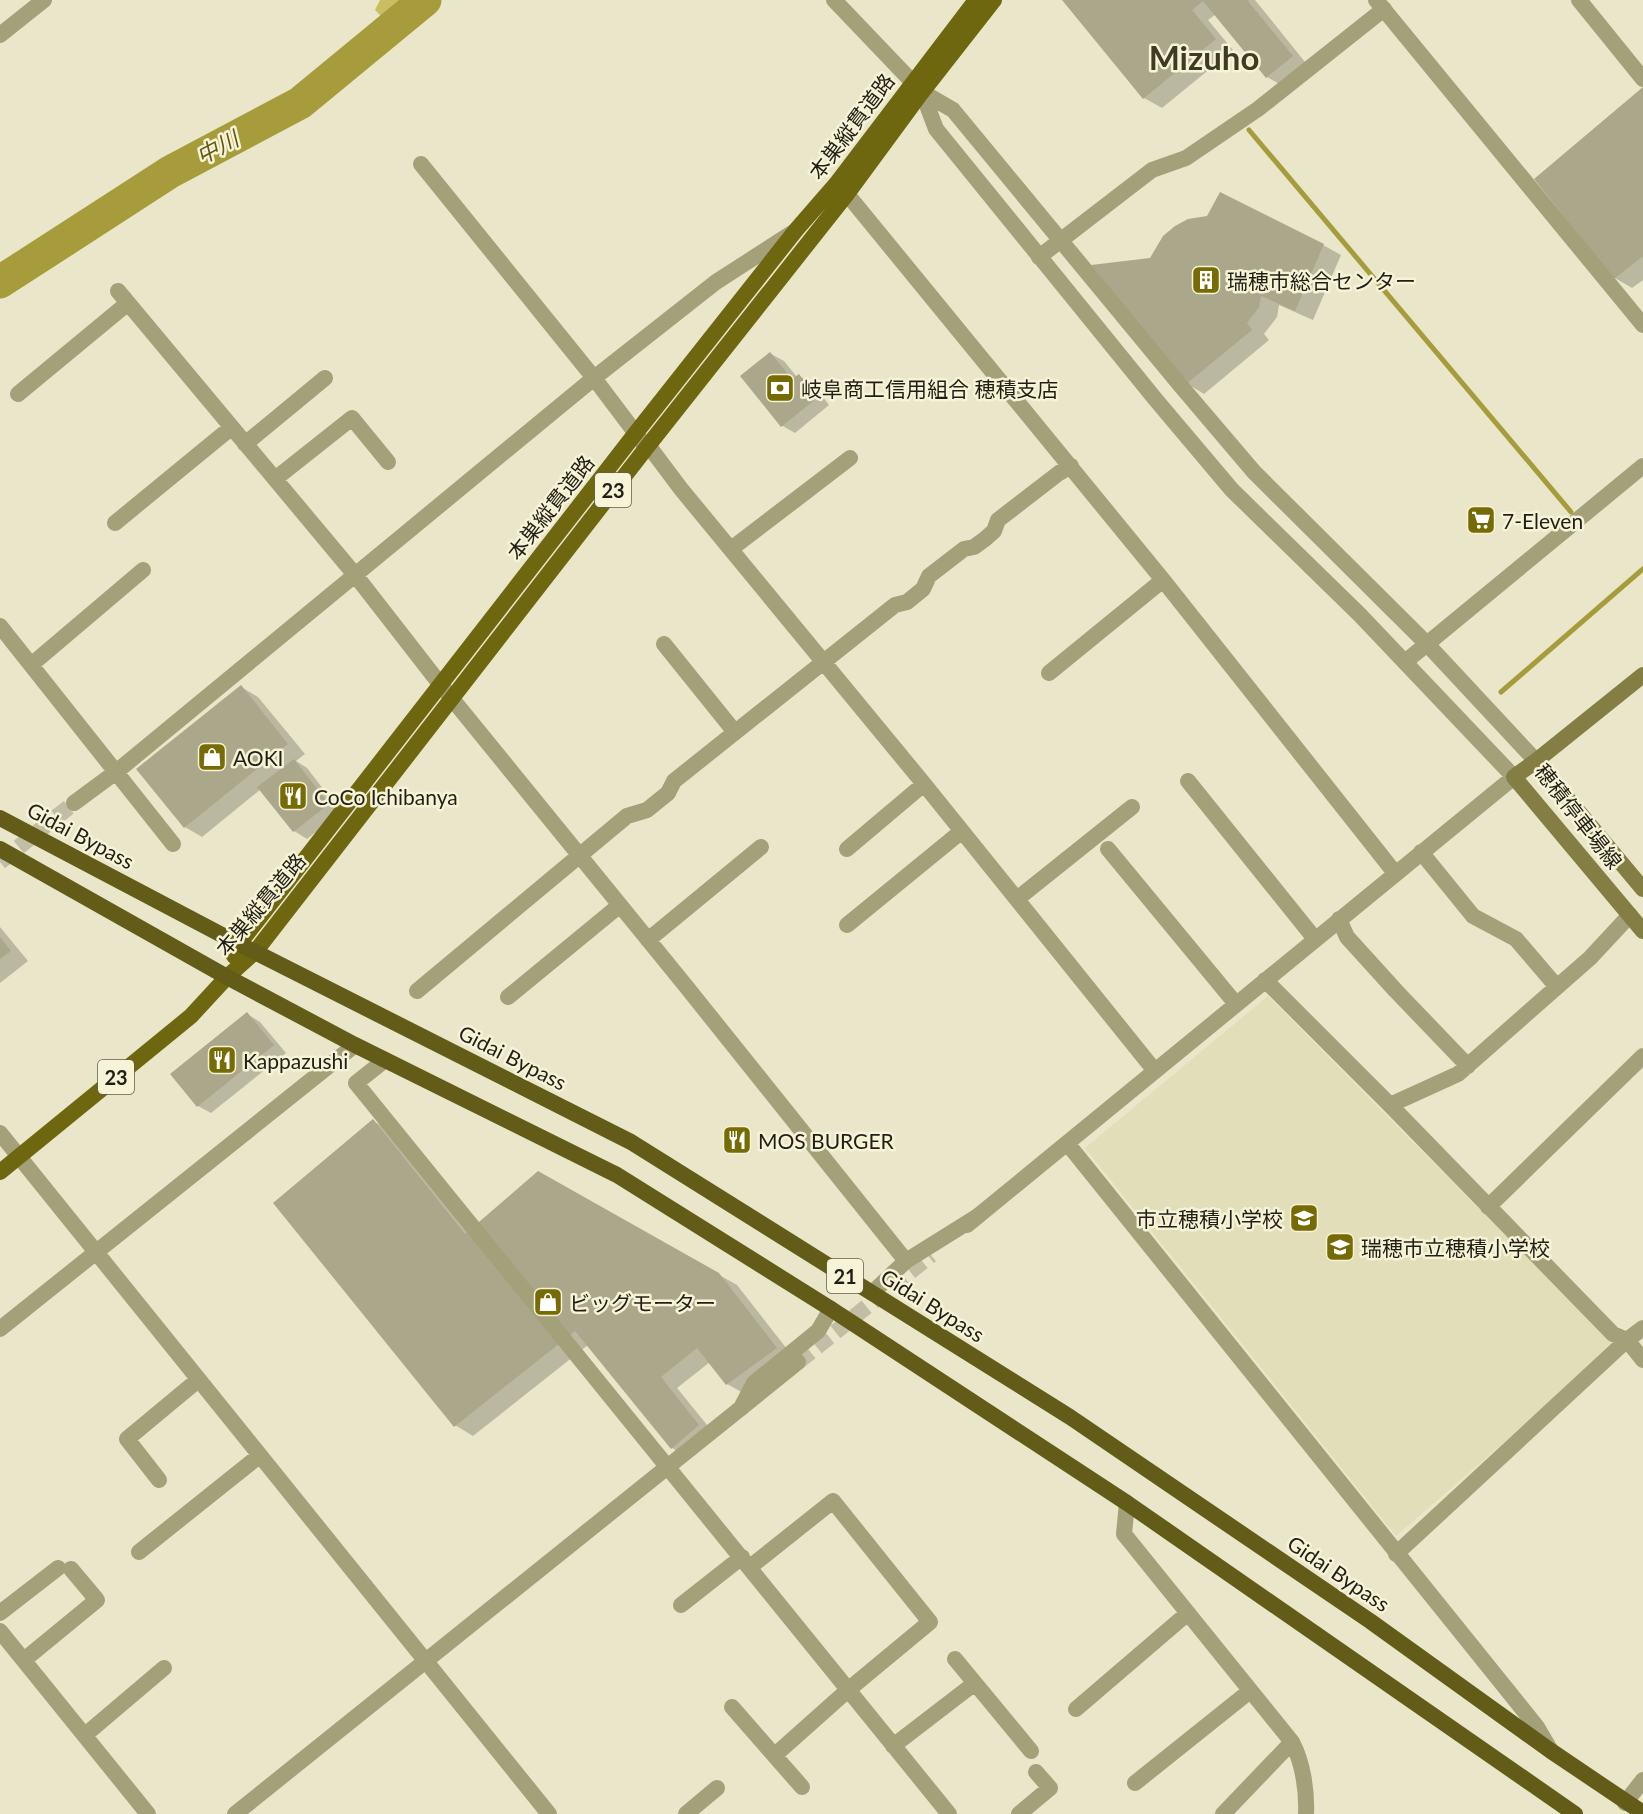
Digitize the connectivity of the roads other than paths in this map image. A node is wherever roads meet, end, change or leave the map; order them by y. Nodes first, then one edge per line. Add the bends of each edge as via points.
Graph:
1 (45, 0) edge
2 (834, 0) edge
3 (976, 0) edge
4 (994, 0) edge
5 (1579, 0) edge
6 (1385, 3) edge
7 (1, 31) edge
8 (1643, 79) edge
9 (917, 87) junction
10 (421, 164) dead end
11 (847, 194) junction
12 (796, 230) junction
13 (1061, 241) junction
14 (1039, 257) junction
15 (1643, 325) edge
16 (326, 378) dead end
17 (594, 378) junction
18 (18, 394) dead end
19 (232, 427) junction
20 (635, 434) junction
21 (245, 444) junction
22 (647, 446) junction
23 (850, 458) dead end
24 (388, 462) dead end
25 (1071, 466) junction
26 (1643, 466) edge
27 (275, 479) junction
28 (115, 523) dead end
29 (731, 549) junction
30 (143, 570) dead end
31 (356, 576) junction
32 (1163, 580) junction
33 (0, 626) edge
34 (664, 644) dead end
35 (1427, 644) junction
36 (822, 661) junction
37 (1405, 662) junction
38 (31, 665) junction
39 (1049, 673) dead end
40 (1643, 675) edge
41 (440, 684) junction
42 (453, 698) junction
43 (734, 731) junction
44 (1536, 761) junction
45 (116, 772) junction
46 (1514, 777) junction
47 (1188, 781) dead end
48 (924, 784) junction
49 (74, 802) tunnel mouth
50 (1132, 807) dead end
51 (0, 818) edge
52 (963, 831) junction
53 (173, 844) dead end
54 (761, 847) dead end
55 (0, 849) edge
56 (847, 849) dead end
57 (1108, 849) dead end
58 (1421, 852) junction
59 (579, 856) junction
60 (1395, 873) junction
61 (1643, 888) edge
62 (1017, 899) junction
63 (620, 905) junction
64 (1630, 915) junction
65 (1339, 919) junction
66 (847, 925) dead end
67 (1643, 931) edge
68 (1315, 939) junction
69 (648, 940) junction
70 (239, 944) junction
71 (255, 952) junction
72 (227, 977) junction
73 (1265, 980) junction
74 (1557, 987) junction
75 (417, 991) dead end
76 (508, 997) dead end
77 (1236, 1004) junction
78 (355, 1045) junction
79 (1643, 1056) edge
80 (385, 1060) junction
81 (1468, 1066) junction
82 (1155, 1071) junction
83 (1390, 1105) junction
84 (0, 1133) edge
85 (1067, 1143) junction
86 (19, 1156) junction
87 (0, 1172) edge
88 (1488, 1208) junction
89 (978, 1216) junction
90 (96, 1252) junction
91 (931, 1255) tunnel mouth
92 (906, 1261) junction
93 (872, 1293) junction
94 (831, 1309) junction
95 (1643, 1328) edge
96 (0, 1329) edge
97 (1627, 1340) junction
98 (1643, 1360) edge
99 (798, 1362) tunnel mouth
100 (198, 1380) junction
101 (741, 1408) junction
102 (259, 1456) junction
103 (667, 1466) junction
104 (159, 1480) dead end
105 (1128, 1503) junction
106 (140, 1552) dead end
107 (1396, 1554) junction
108 (746, 1562) junction
109 (681, 1605) dead end
110 (0, 1613) edge
111 (1188, 1613) junction
112 (0, 1631) edge
113 (955, 1659) dead end
114 (24, 1660) junction
115 (425, 1660) junction
116 (164, 1668) dead end
117 (975, 1683) junction
118 (848, 1690) junction
119 (1250, 1691) junction
120 (732, 1707) dead end
121 (1076, 1709) dead end
122 (84, 1735) junction
123 (1292, 1742) junction
124 (893, 1746) junction
125 (1031, 1751) dead end
126 (1551, 1751) junction
127 (775, 1755) junction
128 (1036, 1772) dead end
129 (1643, 1780) edge
130 (1135, 1783) dead end
131 (802, 1787) dead end
132 (717, 1788) dead end
133 (1625, 1803) junction
134 (1307, 1806) edge
135 (1643, 1813) edge
136 (148, 1814) edge
137 (235, 1814) edge
138 (549, 1814) edge
139 (686, 1814) edge
140 (949, 1814) edge
141 (1019, 1814) edge
142 (1223, 1814) edge
143 (1317, 1814) edge
144 (1575, 1814) edge

1 - 7 street
2 - 9 street
3 - 9 main road, 本巣縦貫道路 / 23
4 - 9 main road, 本巣縦貫道路 / 23
5 - 8 street
6 - 13 street via 1258,109 1186,158 1152,170
6 - 15 street
9 - 11 main road, 本巣縦貫道路 / 23
9 - 12 main road, 本巣縦貫道路 / 23
9 - 13 street via 953,110
9 - 14 street via 936,129
10 - 17 street
11 - 22 main road, 本巣縦貫道路 / 23
11 - 25 street
12 - 17 street via 716,282
12 - 20 main road, 本巣縦貫道路 / 23
13 - 14 street
13 - 35 street via 1254,472
14 - 37 street via 1232,490
16 - 21 street
17 - 20 street
17 - 31 street
18 - 19 street via 123,297
19 - 21 street
19 - 28 street
20 - 22 street
20 - 41 main road, 本巣縦貫道路 / 23
21 - 27 street
22 - 29 street
22 - 42 main road, 本巣縦貫道路 / 23
23 - 29 street
24 - 27 street via 352,418
25 - 32 street
25 - 36 street via 998,519 994,531 974,547 964,549 928,576 923,589 907,602 895,605
26 - 35 street
27 - 31 street
29 - 36 street
30 - 38 street
31 - 41 street
31 - 45 street
32 - 39 street
32 - 60 street
33 - 38 street
34 - 43 street
35 - 37 street
35 - 44 street
36 - 43 street
36 - 48 street
37 - 46 street
38 - 45 street
40 - 44 main road, 穂積停車場線
41 - 42 street
41 - 70 main road, 本巣縦貫道路 / 23
42 - 59 street
42 - 71 main road, 本巣縦貫道路 / 23
43 - 59 street via 674,781 668,793 646,810 627,816
44 - 46 main road, 穂積停車場線
44 - 61 main road, 穂積停車場線
45 - 49 street
45 - 53 street
46 - 58 street
46 - 64 main road, 穂積停車場線
47 - 68 street
48 - 52 street
48 - 56 street
50 - 62 street
51 - 70 highway, Gidai Bypass / 21
52 - 62 street
52 - 66 street
54 - 69 street
55 - 72 highway, 21
57 - 77 street
58 - 60 street
58 - 74 street via 1473,916 1516,939
59 - 63 street
59 - 75 street
60 - 65 street
62 - 82 street
63 - 69 street
63 - 76 street
64 - 67 main road, 穂積停車場線
64 - 74 street
65 - 68 street
65 - 81 street via 1347,937
68 - 73 street
69 - 92 street
70 - 71 highway, Gidai Bypass / 21
70 - 72 main road, 本巣縦貫道路 / 23
71 - 72 main road, 本巣縦貫道路 / 23
71 - 93 highway, Gidai Bypass / 21 via 631,1142
72 - 78 highway, 21
72 - 86 main road, 23 via 191,1016
73 - 77 street
73 - 83 street
74 - 81 street
77 - 82 street
78 - 80 highway, 21
78 - 90 street
79 - 88 street
80 - 94 highway, 21 via 617,1175
80 - 103 street via 357,1083
81 - 83 street
82 - 85 street
83 - 88 street
84 - 86 street
85 - 89 street
85 - 107 street
86 - 87 main road, 23
86 - 90 street
88 - 97 street via 1613,1334
89 - 91 street
89 - 92 street
90 - 96 street
90 - 100 street
92 - 93 street
93 - 126 highway, Gidai Bypass / 21 via 1079,1424 1370,1621
94 - 101 street via 818,1331 754,1383
94 - 105 highway, 21
95 - 97 street
97 - 98 street
97 - 107 street
99 - 101 street
100 - 102 street
100 - 104 street via 127,1439
101 - 103 street
102 - 106 street
102 - 115 street
103 - 108 street
103 - 115 street
105 - 111 street via 1124,1534
105 - 144 highway, 21
107 - 126 street via 1537,1727
108 - 109 street
108 - 118 street
108 - 118 street via 833,1500 930,1622
110 - 114 street via 64,1568 97,1600
111 - 119 street
111 - 121 street
112 - 114 street
113 - 117 street
114 - 122 street
115 - 137 street
115 - 138 street
116 - 122 street
117 - 124 street
117 - 125 street
118 - 124 street
118 - 127 street
119 - 123 street
119 - 130 street
120 - 127 street
122 - 136 street
123 - 134 street
123 - 142 street
124 - 140 street
126 - 133 highway, Gidai Bypass / 21
127 - 131 street
128 - 141 street via 1050,1788
129 - 133 street
132 - 139 street
133 - 135 highway, Gidai Bypass / 21
134 - 143 street

